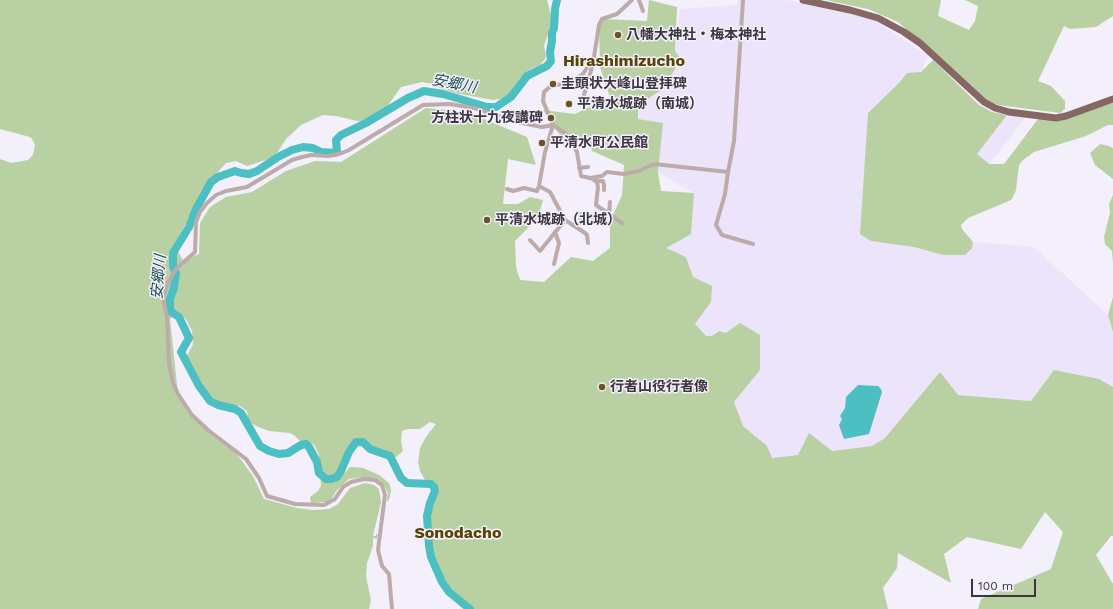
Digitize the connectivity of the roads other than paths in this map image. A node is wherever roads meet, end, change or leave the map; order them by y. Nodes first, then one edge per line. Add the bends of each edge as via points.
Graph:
1 (632, 0) edge
2 (639, 0) edge
3 (743, 0) edge
4 (803, 0) edge
5 (643, 11) dead end
6 (594, 57) junction
7 (585, 99) dead end
8 (1113, 99) edge
9 (553, 125) junction
10 (588, 167) dead end
11 (579, 168) junction
12 (728, 172) junction
13 (590, 178) junction
14 (596, 181) junction
15 (540, 186) junction
16 (507, 189) dead end
17 (604, 190) dead end
18 (610, 202) dead end
19 (609, 214) junction
20 (565, 220) junction
21 (622, 223) dead end
22 (555, 232) junction
23 (530, 240) dead end
24 (588, 243) dead end
25 (753, 244) dead end
26 (554, 264) dead end
27 (392, 609) edge

1 - 6 street via 617,14 602,19
2 - 5 street
3 - 12 street via 734,141
4 - 8 highway via 878,18 904,32 920,43 984,102 995,108 1056,118
6 - 7 street
6 - 9 street via 583,74 570,83 551,86 544,92 543,102
9 - 11 street via 566,134 574,145
9 - 15 street via 545,152
9 - 27 street via 542,127 517,122 474,108 450,104 423,105 342,154 302,156 292,160 247,187 226,191 207,203 196,222 195,252 175,271 163,298 167,317 170,371 178,394 192,415 246,459 267,496 295,504 324,505 335,499 343,487 351,482 375,480 382,485 385,495 378,550 382,566 389,574
10 - 11 street
11 - 13 street via 581,176
12 - 13 street via 654,164 634,172 607,172 602,176
12 - 25 street via 716,225 722,235
13 - 14 street
14 - 17 street via 603,182
14 - 19 street via 596,205
15 - 16 street via 538,191 524,188 513,191
15 - 20 street via 550,192
18 - 19 street
19 - 21 street
20 - 22 street
20 - 24 street via 585,233
22 - 23 street via 540,251
22 - 26 street via 559,243

